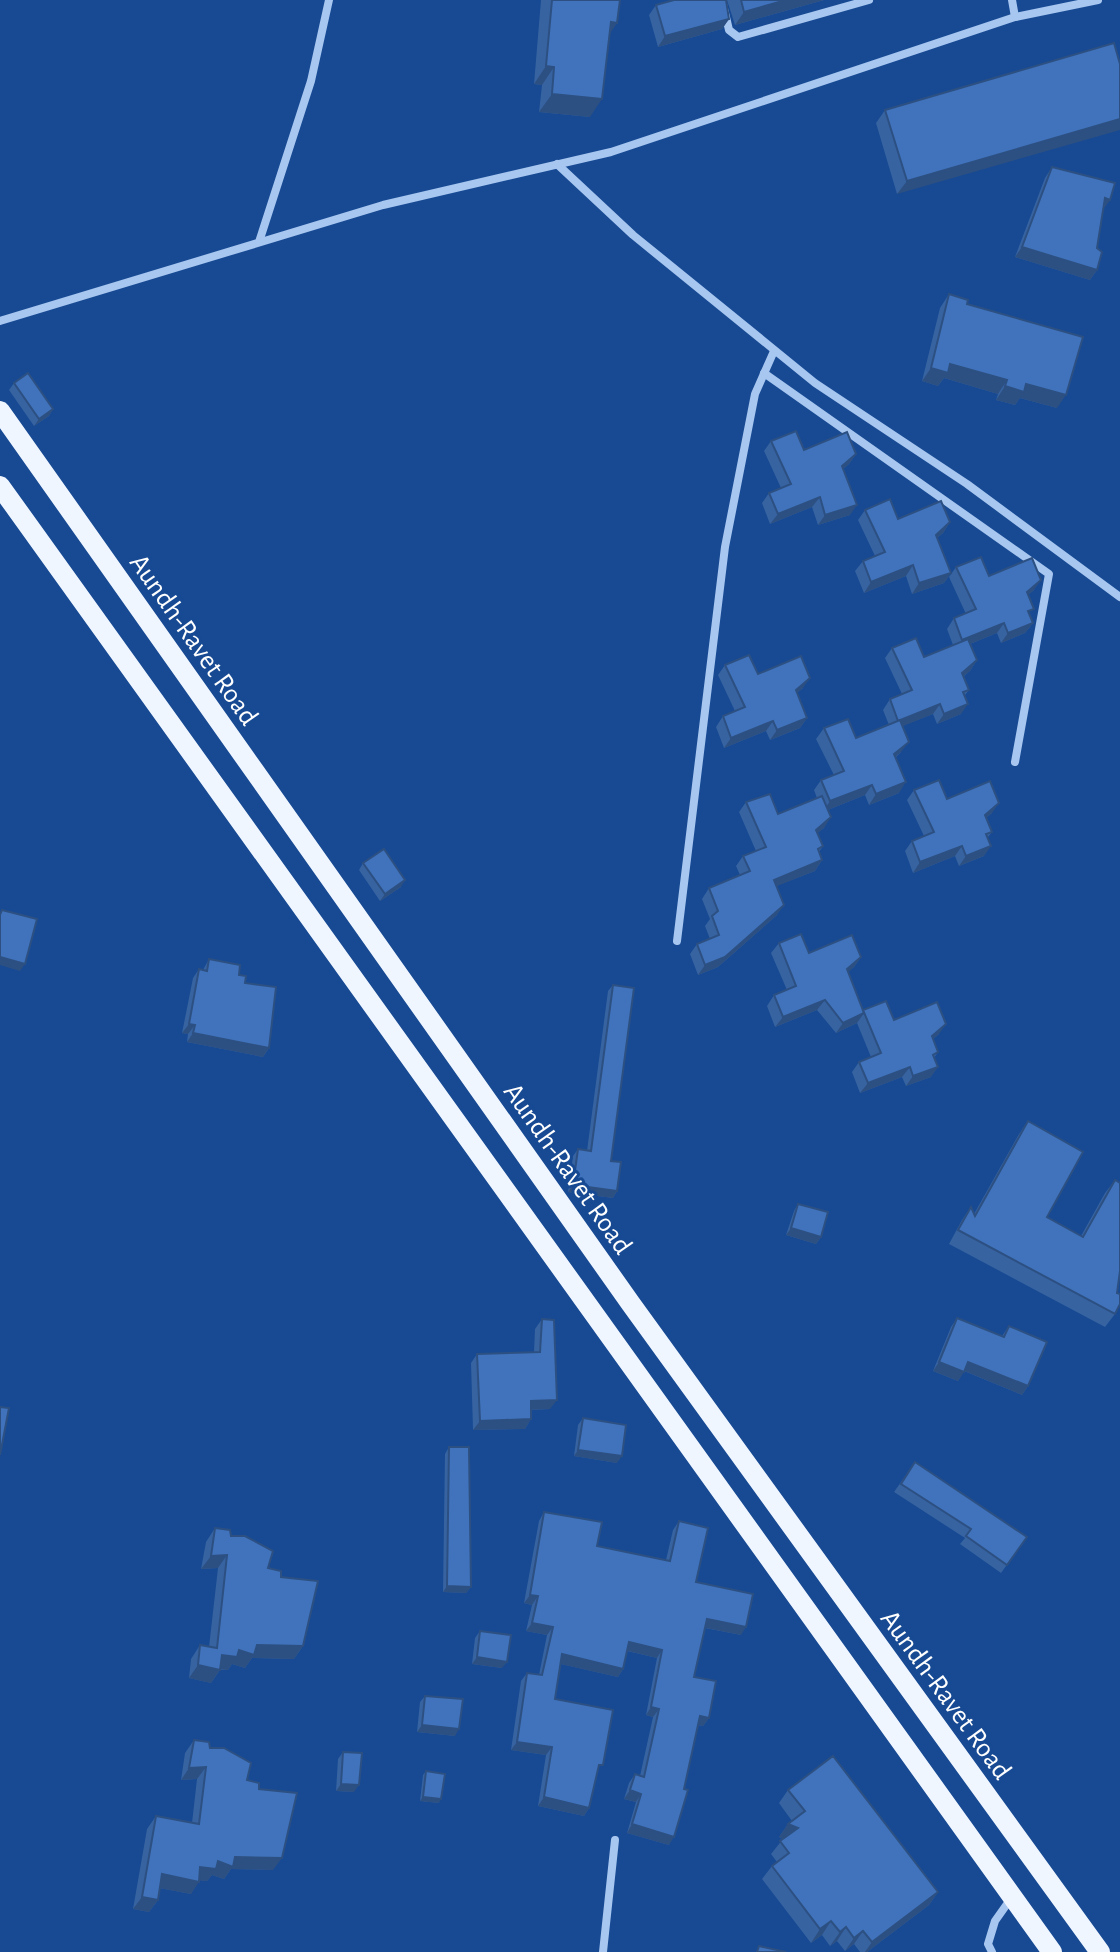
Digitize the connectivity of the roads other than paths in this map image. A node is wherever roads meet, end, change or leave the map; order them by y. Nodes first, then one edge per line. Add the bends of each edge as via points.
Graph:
1 (329, 0) edge
2 (722, 0) edge
3 (869, 0) edge
4 (1012, 0) edge
5 (1036, 0) edge
6 (1098, 0) edge
7 (1037, 13) junction
8 (1015, 17) junction
9 (557, 164) junction
10 (259, 242) junction
11 (0, 321) edge
12 (774, 351) junction
13 (764, 373) junction
14 (0, 411) edge
15 (0, 486) edge
16 (1120, 597) edge
17 (1015, 762) dead end
18 (677, 941) dead end
19 (615, 1840) dead end
20 (1012, 1896) junction
21 (603, 1952) edge
22 (992, 1952) edge
23 (1052, 1952) edge
24 (1100, 1952) edge

1 - 10 street via 311,81
2 - 3 street via 729,30 738,37
4 - 8 street
5 - 7 street
6 - 7 street
7 - 8 street
8 - 9 street via 611,152
9 - 10 street via 383,205
9 - 12 street via 633,235
10 - 11 street
12 - 13 street
12 - 16 street
13 - 17 street via 1049,574
13 - 18 street via 745,433 725,547
14 - 24 main road, Aundh-Ravet Road via 640,1317
15 - 20 main road
19 - 21 street
20 - 22 street via 995,1921 988,1944
20 - 23 main road

